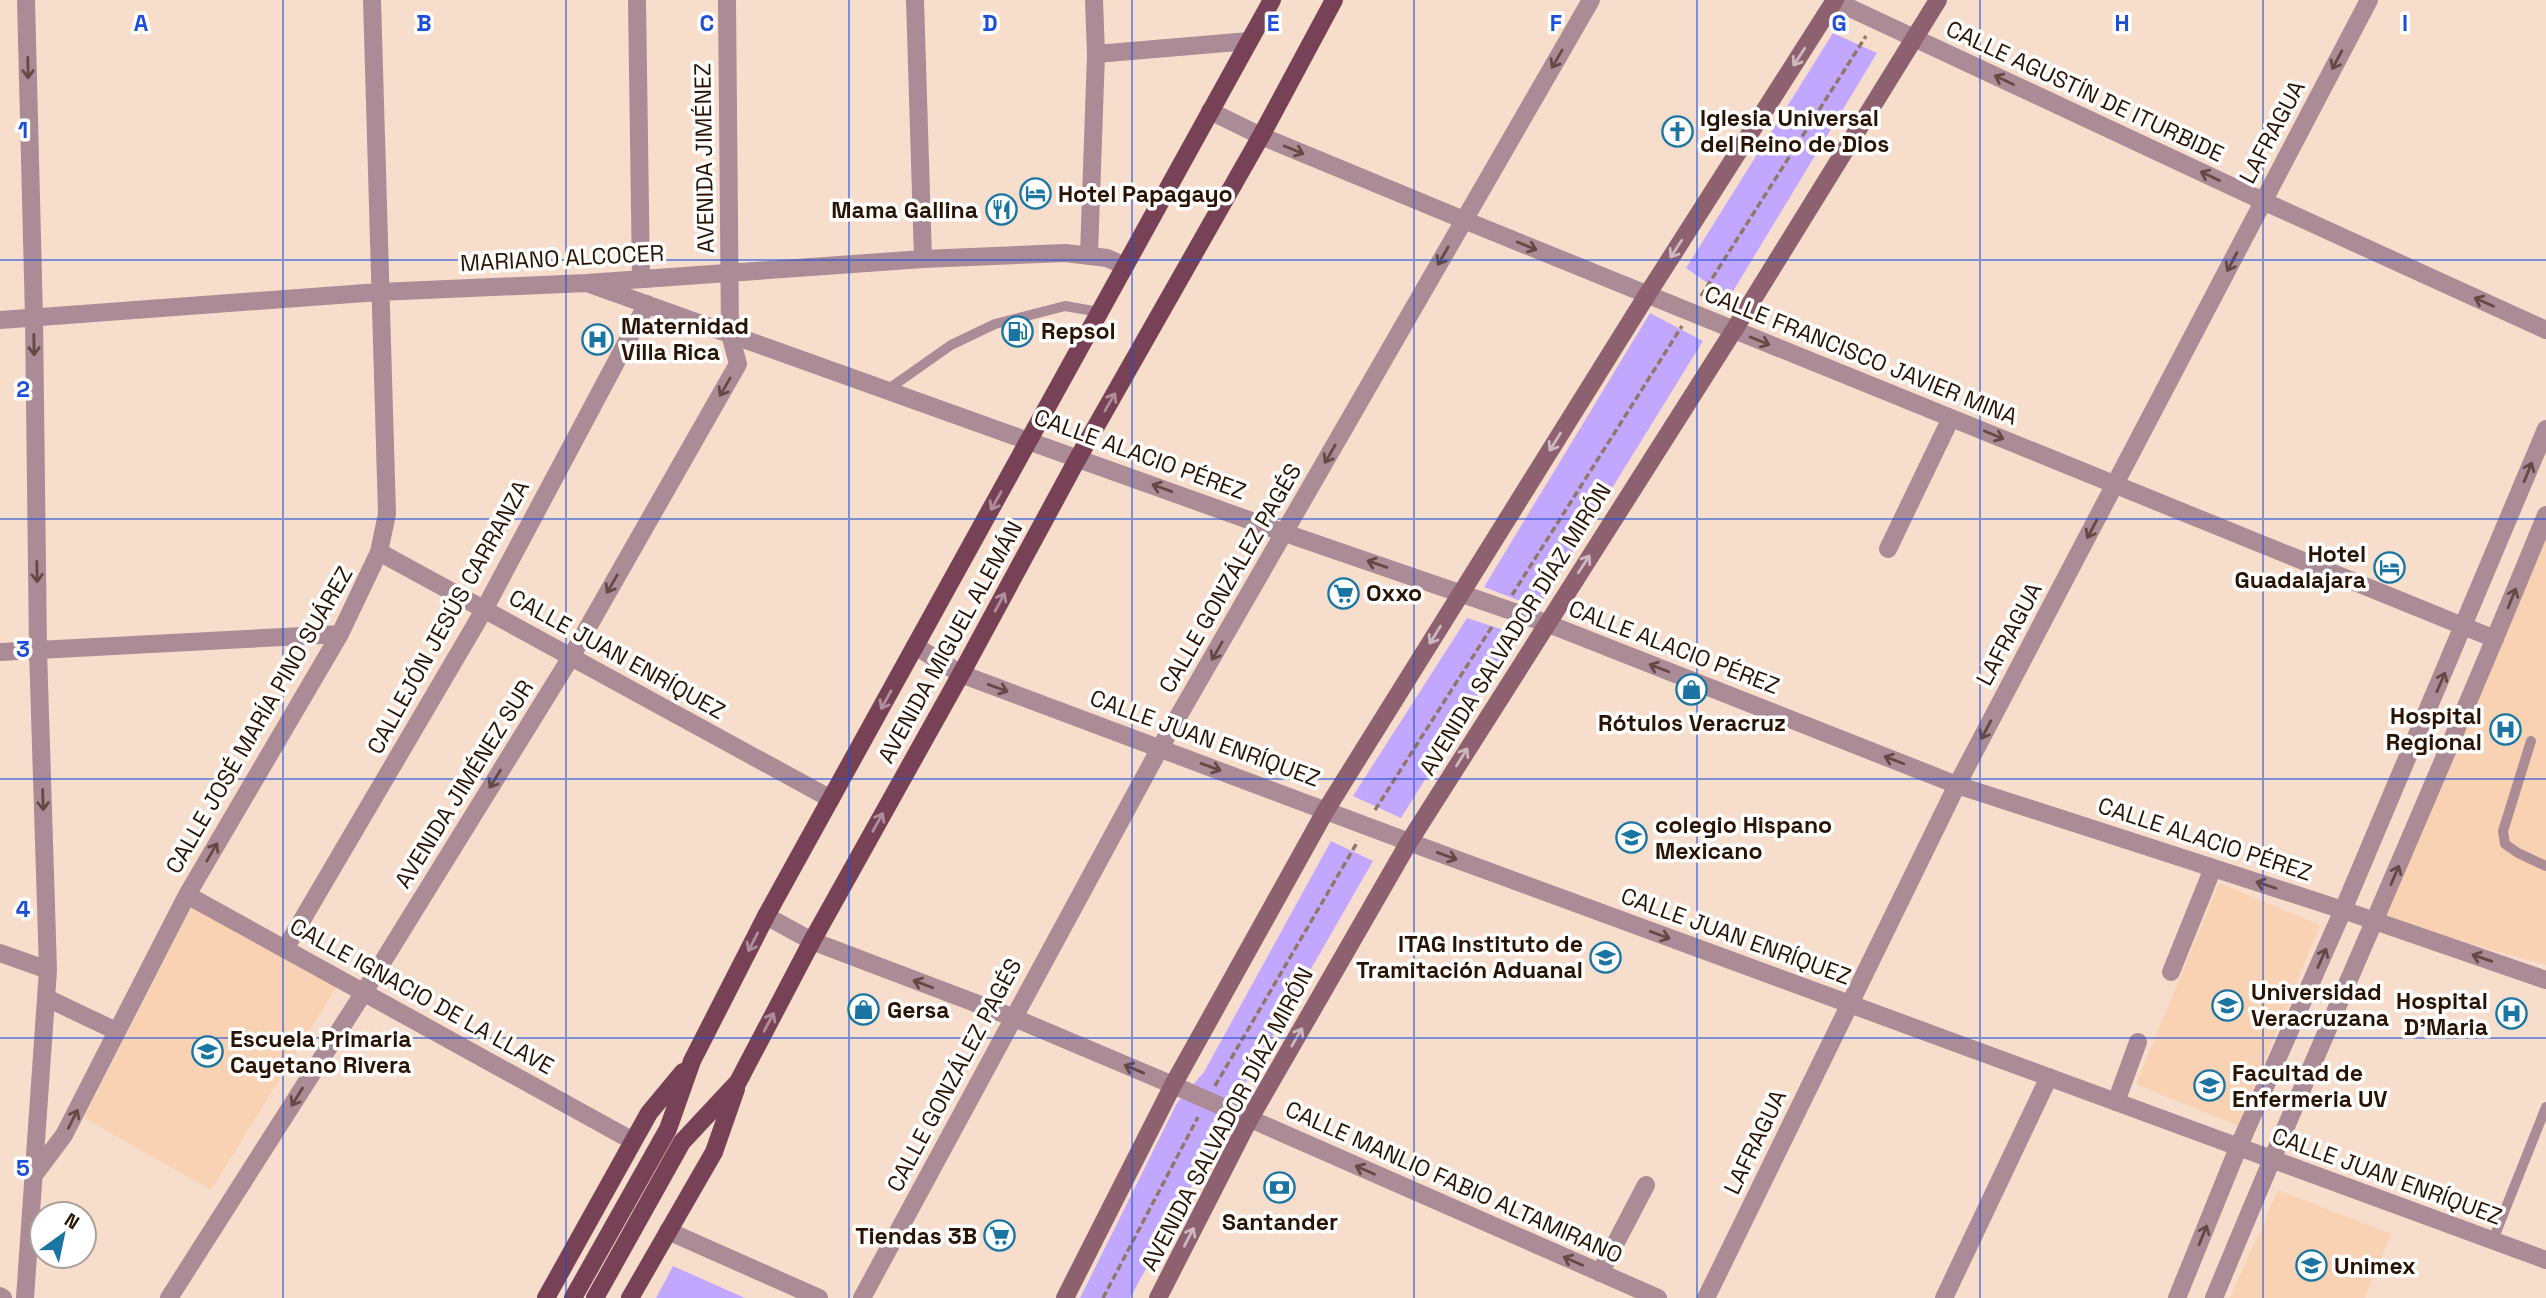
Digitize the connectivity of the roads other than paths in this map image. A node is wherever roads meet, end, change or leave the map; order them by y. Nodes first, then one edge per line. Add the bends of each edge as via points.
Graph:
1 (26, 0) edge
2 (372, 0) edge
3 (637, 0) edge
4 (727, 0) edge
5 (915, 0) edge
6 (1094, 0) edge
7 (1272, 0) edge
8 (1334, 0) edge
9 (1591, 0) edge
10 (1835, 0) edge
11 (1938, 0) edge
12 (2369, 0) edge
13 (1914, 38) junction
14 (1249, 41) junction
15 (1096, 54) junction
16 (1210, 111) junction
17 (1261, 136) junction
18 (2263, 201) junction
19 (1464, 220) junction
20 (1089, 254) junction
21 (923, 259) junction
22 (1125, 266) junction
23 (730, 274) junction
24 (641, 278) junction
25 (587, 283) junction
26 (379, 292) junction
27 (1647, 295) junction
28 (647, 304) junction
29 (1099, 312) junction
30 (34, 318) junction
31 (0, 320) edge
32 (1734, 330) junction
33 (2546, 330) edge
34 (730, 334) junction
35 (887, 390) junction
36 (1951, 418) junction
37 (2546, 429) edge
38 (1030, 441) junction
39 (1078, 458) junction
40 (2115, 484) junction
41 (2546, 515) edge
42 (1285, 533) junction
43 (1888, 549) dead end
44 (379, 552) junction
45 (1461, 592) junction
46 (484, 610) junction
47 (1546, 623) junction
48 (2465, 626) junction
49 (340, 634) junction
50 (2495, 639) junction
51 (915, 646) junction
52 (38, 650) junction
53 (0, 652) edge
54 (571, 657) junction
55 (961, 674) junction
56 (2531, 741) dead end
57 (1160, 748) junction
58 (1957, 785) junction
59 (831, 799) junction
60 (1326, 810) junction
61 (1409, 842) junction
62 (2546, 866) edge
63 (2213, 868) junction
64 (187, 895) junction
65 (2343, 910) junction
66 (766, 916) junction
67 (2376, 921) junction
68 (811, 941) junction
69 (285, 949) junction
70 (0, 953) edge
71 (48, 970) junction
72 (2171, 972) dead end
73 (2546, 980) edge
74 (364, 992) junction
75 (47, 999) junction
76 (1851, 1005) junction
77 (1012, 1017) junction
78 (116, 1031) junction
79 (2138, 1042) dead end
80 (692, 1061) junction
81 (2049, 1077) junction
82 (738, 1082) junction
83 (1172, 1085) junction
84 (2116, 1102) junction
85 (2546, 1107) edge
86 (1249, 1120) junction
87 (633, 1141) junction
88 (2238, 1148) junction
89 (2271, 1160) junction
90 (34, 1175) junction
91 (1646, 1185) dead end
92 (668, 1231) junction
93 (2493, 1240) junction
94 (2546, 1260) edge
95 (1600, 1272) junction
96 (25, 1298) edge
97 (169, 1298) edge
98 (546, 1298) edge
99 (573, 1298) edge
100 (595, 1298) edge
101 (629, 1298) edge
102 (819, 1298) edge
103 (862, 1298) edge
104 (1065, 1298) edge
105 (1158, 1298) edge
106 (1658, 1298) edge
107 (1706, 1298) edge
108 (1944, 1298) edge
109 (2177, 1298) edge
110 (2214, 1298) edge

1 -> 30 street
2 - 26 street, CALLE JOSÉ MARÍA PINO SUÁREZ
3 - 24 street
4 - 23 street, AVENIDA JIMÉNEZ
5 - 21 street
6 - 15 street
7 - 14 main road, AVENIDA MIGUEL ALEMÁN
8 - 17 main road, AVENIDA MIGUEL ALEMÁN
9 -> 19 street, CALLE GONZÁLEZ PAGÉS
10 - 13 street, CALLE AGUSTÍN DE ITURBIDE
10 -> 27 main road
11 - 13 main road, AVENIDA SALVADOR DÍAZ MIRÓN
12 -> 18 street, LAFRAGUA
18 -> 13 street, CALLE AGUSTÍN DE ITURBIDE
13 - 32 main road, AVENIDA SALVADOR DÍAZ MIRÓN
14 - 15 street
14 - 16 main road, AVENIDA MIGUEL ALEMÁN
15 - 20 street
16 - 17 street, CALLE FRANCISCO JAVIER MINA
16 - 22 main road, AVENIDA MIGUEL ALEMÁN
17 -> 19 street, CALLE FRANCISCO JAVIER MINA
39 -> 17 main road, AVENIDA MIGUEL ALEMÁN
33 -> 18 street, CALLE AGUSTÍN DE ITURBIDE
18 -> 40 street, LAFRAGUA
19 -> 27 street, CALLE FRANCISCO JAVIER MINA
19 -> 42 street, CALLE GONZÁLEZ PAGÉS
20 - 21 street, MARIANO ALCOCER
20 - 22 street, MARIANO ALCOCER
21 - 23 street, MARIANO ALCOCER
22 - 29 main road, AVENIDA MIGUEL ALEMÁN
23 - 24 street, MARIANO ALCOCER
23 - 34 street, AVENIDA JIMÉNEZ SUR
24 - 25 street, MARIANO ALCOCER
25 - 26 street, MARIANO ALCOCER
25 - 28 street, CALLE ALACIO PÉREZ
26 - 30 street, MARIANO ALCOCER
26 - 44 street, CALLE JOSÉ MARÍA PINO SUÁREZ via 387,514
27 - 32 street, CALLE FRANCISCO JAVIER MINA
27 -> 45 main road
28 - 34 street, CALLE ALACIO PÉREZ
28 - 46 street, CALLEJÓN JESÚS CARRANZA
29 - 35 lane via 1065,306 995,324 951,345
29 - 38 main road, AVENIDA MIGUEL ALEMÁN
30 - 31 street, MARIANO ALCOCER
30 -> 52 street
32 -> 36 street, CALLE FRANCISCO JAVIER MINA
47 -> 32 main road, AVENIDA SALVADOR DÍAZ MIRÓN
34 - 35 street, CALLE ALACIO PÉREZ
34 -> 54 street, AVENIDA JIMÉNEZ SUR via 738,364
35 - 38 street, CALLE ALACIO PÉREZ
36 -> 40 street, CALLE FRANCISCO JAVIER MINA
36 - 43 street
48 -> 37 street
38 - 39 street, CALLE ALACIO PÉREZ
38 -> 51 main road, AVENIDA MIGUEL ALEMÁN
42 -> 39 street, CALLE ALACIO PÉREZ
55 -> 39 main road, AVENIDA MIGUEL ALEMÁN
40 - 48 street, CALLE FRANCISCO JAVIER MINA
40 -> 58 street, LAFRAGUA
50 -> 41 street
45 -> 42 street, CALLE ALACIO PÉREZ
42 -> 57 street, CALLE GONZÁLEZ PAGÉS
44 - 46 street, CALLE JUAN ENRÍQUEZ
44 - 49 street, CALLE JOSÉ MARÍA PINO SUÁREZ
45 - 47 street, CALLE ALACIO PÉREZ
45 -> 60 main road
46 - 54 street, CALLE JUAN ENRÍQUEZ
46 - 69 street, CALLEJÓN JESÚS CARRANZA
58 -> 47 street, CALLE ALACIO PÉREZ
61 -> 47 main road, AVENIDA SALVADOR DÍAZ MIRÓN
48 - 50 street, CALLE FRANCISCO JAVIER MINA
65 -> 48 street
49 - 52 street
64 -> 49 street, CALLE JOSÉ MARÍA PINO SUÁREZ
67 -> 50 street
51 - 55 street, CALLE JUAN ENRÍQUEZ
51 -> 59 main road, AVENIDA MIGUEL ALEMÁN
52 - 53 street
52 -> 71 street
54 - 59 street, CALLE JUAN ENRÍQUEZ
54 -> 74 street, AVENIDA JIMÉNEZ SUR
55 -> 57 street, CALLE JUAN ENRÍQUEZ
68 -> 55 main road, AVENIDA MIGUEL ALEMÁN
56 - 62 lane via 2503,831 2505,844
57 -> 60 street, CALLE JUAN ENRÍQUEZ
57 - 77 street, CALLE GONZÁLEZ PAGÉS
58 - 63 street, CALLE ALACIO PÉREZ
58 - 76 street, LAFRAGUA
59 - 66 main road, AVENIDA MIGUEL ALEMÁN
60 - 61 street, CALLE JUAN ENRÍQUEZ
60 - 83 main road
61 -> 76 street, CALLE JUAN ENRÍQUEZ
86 -> 61 main road, AVENIDA SALVADOR DÍAZ MIRÓN
65 -> 63 street, CALLE ALACIO PÉREZ
63 - 72 street
64 - 69 street, CALLE IGNACIO DE LA LLAVE
64 - 78 street, CALLE JOSÉ MARÍA PINO SUÁREZ
65 - 67 street, CALLE ALACIO PÉREZ
88 -> 65 street
66 - 68 street, CALLE MANLIO FABIO ALTAMIRANO
66 -> 80 main road, AVENIDA MIGUEL ALEMÁN
73 -> 67 street, CALLE ALACIO PÉREZ
67 - 89 street
77 -> 68 street, CALLE MANLIO FABIO ALTAMIRANO
82 -> 68 main road, AVENIDA MIGUEL ALEMÁN
69 - 74 street, CALLE IGNACIO DE LA LLAVE
70 - 71 street
71 - 75 street
74 - 87 street, CALLE IGNACIO DE LA LLAVE
74 -> 97 street, AVENIDA JIMÉNEZ SUR
75 - 78 street
75 - 90 street
76 - 81 street, CALLE JUAN ENRÍQUEZ
76 - 107 street, LAFRAGUA
83 -> 77 street, CALLE MANLIO FABIO ALTAMIRANO
77 - 103 street, CALLE GONZÁLEZ PAGÉS
90 -> 78 street, CALLE JOSÉ MARÍA PINO SUÁREZ via 64,1135
79 - 84 street
80 - 87 main road via 649,1113
80 - 99 main road, AVENIDA MIGUEL ALEMÁN via 668,1129
81 - 84 street, CALLE JUAN ENRÍQUEZ
81 - 108 street
82 - 92 main road via 714,1152
82 - 100 main road, AVENIDA MIGUEL ALEMÁN via 682,1142
83 - 86 street, CALLE MANLIO FABIO ALTAMIRANO
83 - 104 main road
84 - 88 street, CALLE JUAN ENRÍQUEZ
85 - 93 lane
95 -> 86 street, CALLE MANLIO FABIO ALTAMIRANO
105 -> 86 main road, AVENIDA SALVADOR DÍAZ MIRÓN
87 - 98 main road
88 - 89 street, CALLE JUAN ENRÍQUEZ
109 -> 88 street
89 - 93 street, CALLE JUAN ENRÍQUEZ
89 - 110 street
90 - 96 street
91 - 95 street
92 - 101 main road
92 - 102 street
93 - 94 street, CALLE JUAN ENRÍQUEZ
95 - 106 street, CALLE MANLIO FABIO ALTAMIRANO

